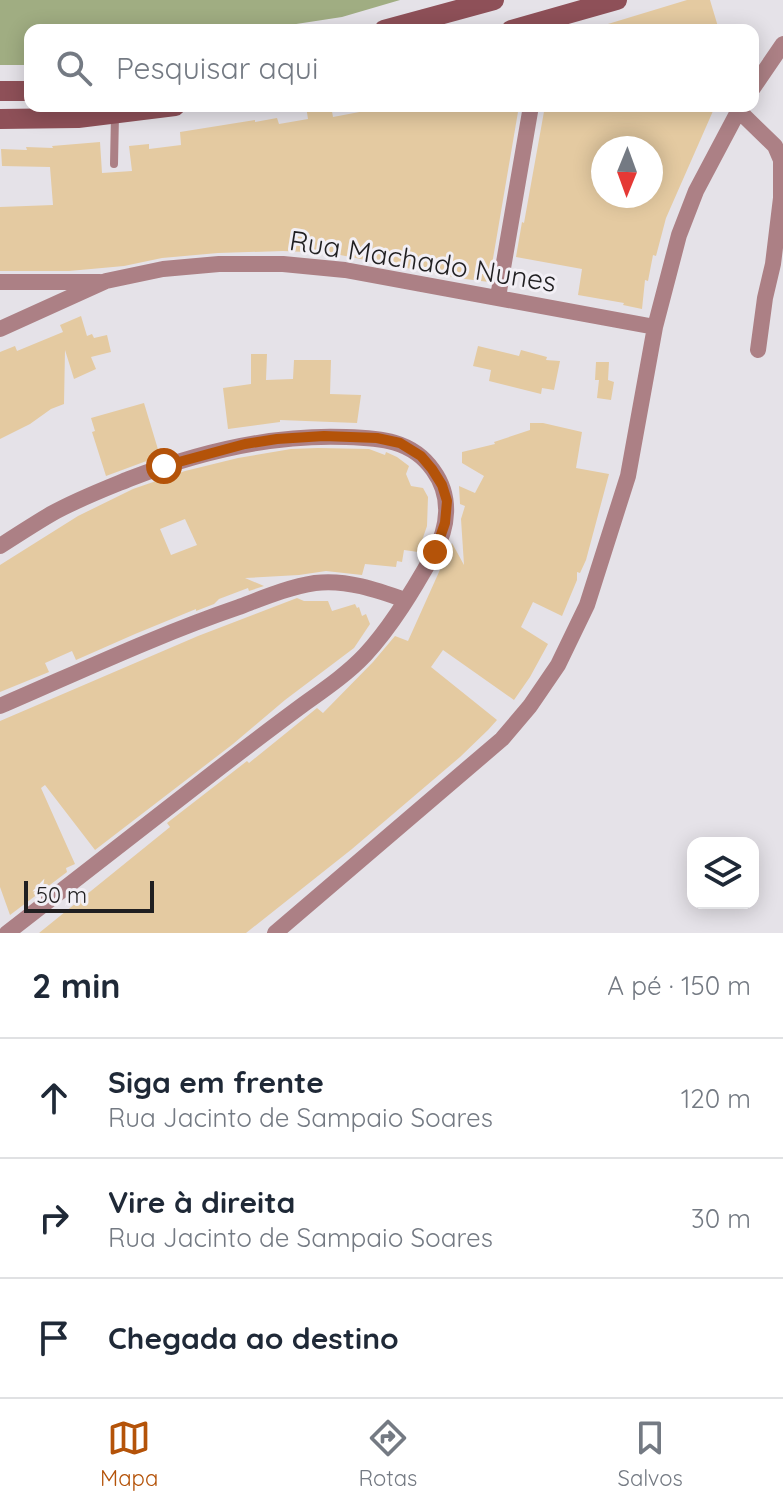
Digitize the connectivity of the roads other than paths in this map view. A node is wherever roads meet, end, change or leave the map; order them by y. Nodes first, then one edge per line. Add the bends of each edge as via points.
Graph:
1 (494, 0) edge
2 (617, 0) edge
3 (406, 24) edge
4 (546, 24) edge
5 (783, 44) edge
6 (759, 79) edge
7 (0, 91) edge
8 (24, 91) edge
9 (135, 112) edge
10 (530, 112) edge
11 (738, 112) edge
12 (744, 112) edge
13 (115, 115) junction
14 (0, 119) edge
15 (114, 164) dead end
16 (106, 281) junction
17 (0, 282) edge
18 (498, 297) junction
19 (655, 327) junction
20 (0, 329) edge
21 (758, 350) dead end
22 (0, 546) edge
23 (405, 600) junction
24 (0, 706) edge
25 (7, 933) edge
26 (275, 933) edge

1 - 3 main road
2 - 4 main road
5 - 6 street
7 - 8 main road
9 - 13 main road
10 - 18 street
11 - 19 street via 679,235
12 - 21 street via 781,160 781,198
13 - 14 main road
13 - 15 lane
16 - 17 street
16 - 18 street, Rua Machado Nunes via 163,269 283,264
16 - 20 street, Rua Machado Nunes
18 - 19 street, Rua Machado Nunes
19 - 26 street via 628,476 587,605 558,665 502,739
22 - 23 street via 95,492 164,466 277,439 377,438 400,443 421,456 447,501 435,552
23 - 24 street via 343,583 315,583 191,624
23 - 25 street via 373,645 339,679

